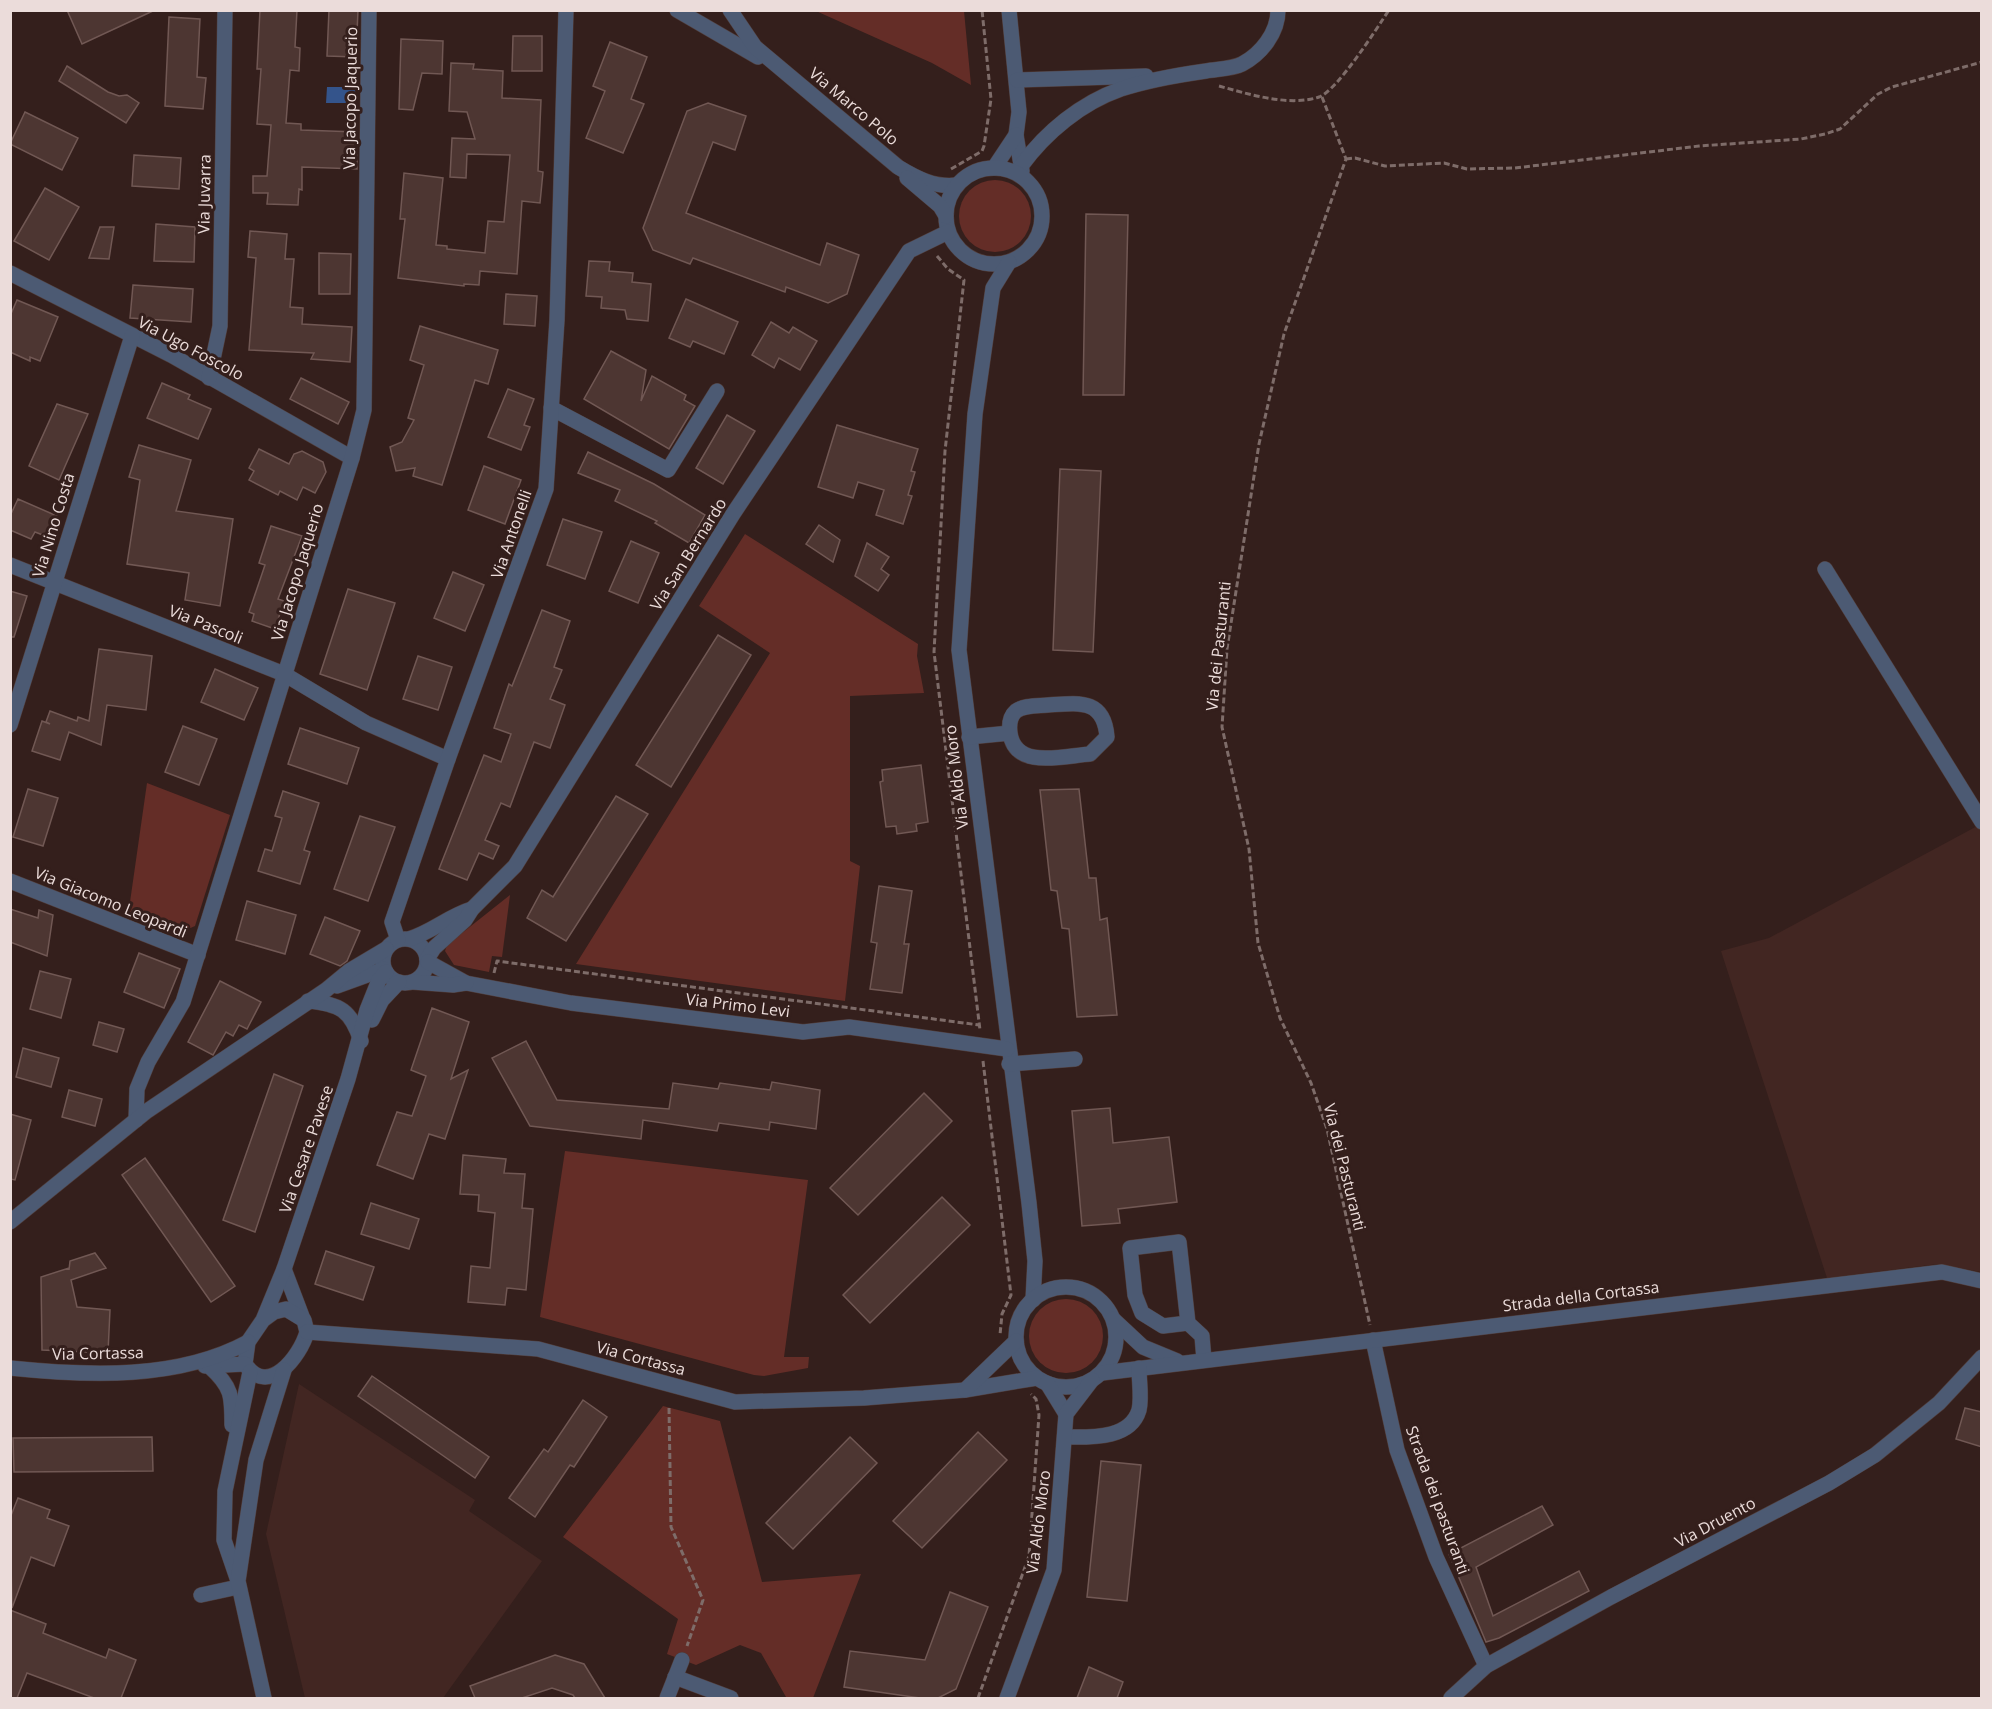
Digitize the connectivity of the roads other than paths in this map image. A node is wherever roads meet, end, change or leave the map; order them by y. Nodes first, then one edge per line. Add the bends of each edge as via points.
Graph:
1 (225, 10) edge
2 (369, 10) edge
3 (566, 10) edge
4 (730, 10) edge
5 (1009, 10) edge
6 (1278, 10) edge
7 (689, 13) edge
8 (788, 74) junction
9 (1176, 76) junction
10 (1017, 80) junction
11 (1016, 135) junction
12 (898, 167) junction
13 (994, 168) junction
14 (1022, 171) junction
15 (957, 185) junction
16 (946, 216) junction
17 (948, 232) junction
18 (980, 262) junction
19 (1009, 262) junction
20 (10, 273) edge
21 (993, 288) junction
22 (132, 336) junction
23 (209, 378) junction
24 (717, 391) dead end
25 (551, 408) junction
26 (352, 458) junction
27 (10, 565) edge
28 (1825, 569) dead end
29 (54, 584) junction
30 (284, 674) junction
31 (10, 725) edge
32 (1010, 733) junction
33 (969, 737) junction
34 (448, 759) junction
35 (1982, 822) edge
36 (10, 881) edge
37 (472, 909) junction
38 (398, 942) junction
39 (198, 955) junction
40 (427, 960) junction
41 (385, 970) junction
42 (406, 982) junction
43 (466, 983) junction
44 (326, 990) junction
45 (308, 1001) junction
46 (361, 1041) junction
47 (1008, 1057) junction
48 (1075, 1059) dead end
49 (136, 1120) junction
50 (10, 1222) edge
51 (1035, 1261) junction
52 (284, 1269) junction
53 (1982, 1281) edge
54 (1057, 1288) junction
55 (1033, 1300) junction
56 (1112, 1318) junction
57 (263, 1320) junction
58 (1188, 1323) junction
59 (305, 1326) junction
60 (1373, 1340) junction
61 (1016, 1341) junction
62 (248, 1342) junction
63 (1982, 1357) edge
64 (1204, 1360) junction
65 (1185, 1363) junction
66 (187, 1365) junction
67 (210, 1367) junction
68 (10, 1368) edge
69 (247, 1368) junction
70 (1138, 1368) junction
71 (284, 1370) junction
72 (1097, 1376) junction
73 (1042, 1380) junction
74 (965, 1390) junction
75 (1066, 1414) junction
76 (1065, 1437) junction
77 (232, 1455) junction
78 (238, 1584) junction
79 (201, 1595) dead end
80 (682, 1659) road end
81 (1486, 1666) junction
82 (675, 1677) junction
83 (264, 1698) edge
84 (667, 1698) edge
85 (731, 1698) edge
86 (1007, 1698) edge
87 (1451, 1698) edge

1 - 23 street, Via Juvarra via 220,326
2 - 26 street, Via Jacopo Jaquerio via 364,410
3 - 25 street, Via Antonelli
4 - 8 street, Via Marco Polo via 755,47
5 - 10 street
6 - 9 street via 1278,19 1265,46 1241,65
7 - 8 street, Via Marco Polo
8 - 12 street, Via Marco Polo
9 - 10 street
9 - 14 street via 1120,89 1080,109 1047,135
10 - 11 street
11 - 13 street
11 - 14 street
12 - 15 street, Via Marco Polo via 920,180
12 - 16 street, Via Marco Polo
13 - 14 street
13 - 15 street via 967,176
14 - 19 street via 1040,202 1041,224 1033,244
15 - 16 street
16 - 17 street
17 - 18 street via 966,255
17 - 37 street, Via San Bernardo via 909,251 733,514 515,866
18 - 19 street
18 - 21 street
19 - 21 street, Via Aldo Moro
20 - 22 street, Via Ugo Foscolo
21 - 33 street, Via Aldo Moro via 975,414 959,638
22 - 23 street, Via Ugo Foscolo
22 - 29 street, Via Nino Costa
23 - 26 street, Via Ugo Foscolo
24 - 25 street via 668,470
25 - 34 street, Via Antonelli via 546,489
26 - 30 street, Via Jacopo Jaquerio
27 - 29 street, Via Pascoli
28 - 35 street
29 - 30 street, Via Pascoli
29 - 31 street, Via Nino Costa
30 - 34 street, Via Pascoli via 366,723
30 - 39 street, Via Jacopo Jaquerio
32 - 32 street via 1012,746 1030,758 1090,754 1107,737 1106,722 1097,709 1081,703 1027,707 1015,712 1009,722
32 - 33 street
33 - 47 street, Via Aldo Moro
34 - 38 street, Via Antonelli via 392,922
36 - 39 street, Via Giacomo Leopardi
37 - 38 street, Via San Bernardo via 456,914 425,934
37 - 40 street, Via San Bernardo
38 - 40 street via 424,948
38 - 41 street via 383,956
38 - 44 street, Via San Bernardo via 349,971
39 - 49 street, Via Jacopo Jaquerio via 183,1002 137,1089
40 - 42 street via 422,976
40 - 43 street, Via Primo Levi
41 - 42 street
41 - 44 street
41 - 46 street, Via Cesare Pavese via 367,1010
42 - 43 street, Via Primo Levi
42 - 46 street, Via Cesare Pavese via 382,1000
43 - 47 street, Via Primo Levi via 571,1003 803,1032 849,1027
44 - 45 street
45 - 46 street via 330,1003 345,1011
45 - 49 street
46 - 52 street, Via Cesare Pavese
47 - 48 street, Via Primo Levi
47 - 51 street, Via Aldo Moro
49 - 50 street
51 - 54 street
51 - 55 street, Via Aldo Moro
52 - 57 street, Via Cesare Pavese
52 - 59 street
53 - 60 street, Strada della Cortassa via 1942,1272
54 - 55 street
54 - 56 street via 1090,1293
55 - 61 street via 1022,1314
56 - 65 street via 1143,1347
56 - 72 street via 1115,1347 1111,1361
57 - 59 street via 286,1309
57 - 62 street, Via Cesare Pavese
58 - 58 street via 1179,1242 1130,1248 1135,1295 1142,1313 1163,1326
58 - 64 street via 1202,1336
59 - 71 street, Via Cesare Pavese
59 - 74 street, Via Cortassa via 538,1349 735,1402
60 - 64 street, Strada della Cortassa
60 - 81 street, Strada dei pasturanti via 1397,1450 1436,1557
61 - 73 street via 1020,1355
61 - 74 street
62 - 66 street, Via Cortassa
62 - 69 street, Via Cesare Pavese
63 - 81 street, Via Druento via 1939,1403 1875,1455
64 - 65 street, Strada della Cortassa
65 - 70 street, Strada della Cortassa
66 - 67 street, Via Cortassa
66 - 68 street, Via Cortassa via 68,1374
67 - 69 street, Via Cortassa
67 - 77 street via 231,1392
69 - 71 street via 261,1378
69 - 77 street, Via Cesare Pavese
70 - 72 street, Strada della Cortassa
70 - 76 street via 1139,1409 1133,1422 1101,1437
71 - 78 street, Via Cesare Pavese via 255,1460
72 - 73 street via 1069,1387
72 - 75 street
73 - 74 street, Via Cortassa
73 - 75 street
75 - 76 street, Via Aldo Moro
76 - 86 street, Via Aldo Moro via 1054,1570
77 - 78 street, Via Cesare Pavese via 225,1491 224,1540
78 - 79 street
78 - 83 street, Via Cesare Pavese
80 - 82 street
81 - 87 street, Via Druento
82 - 84 street
82 - 85 street

